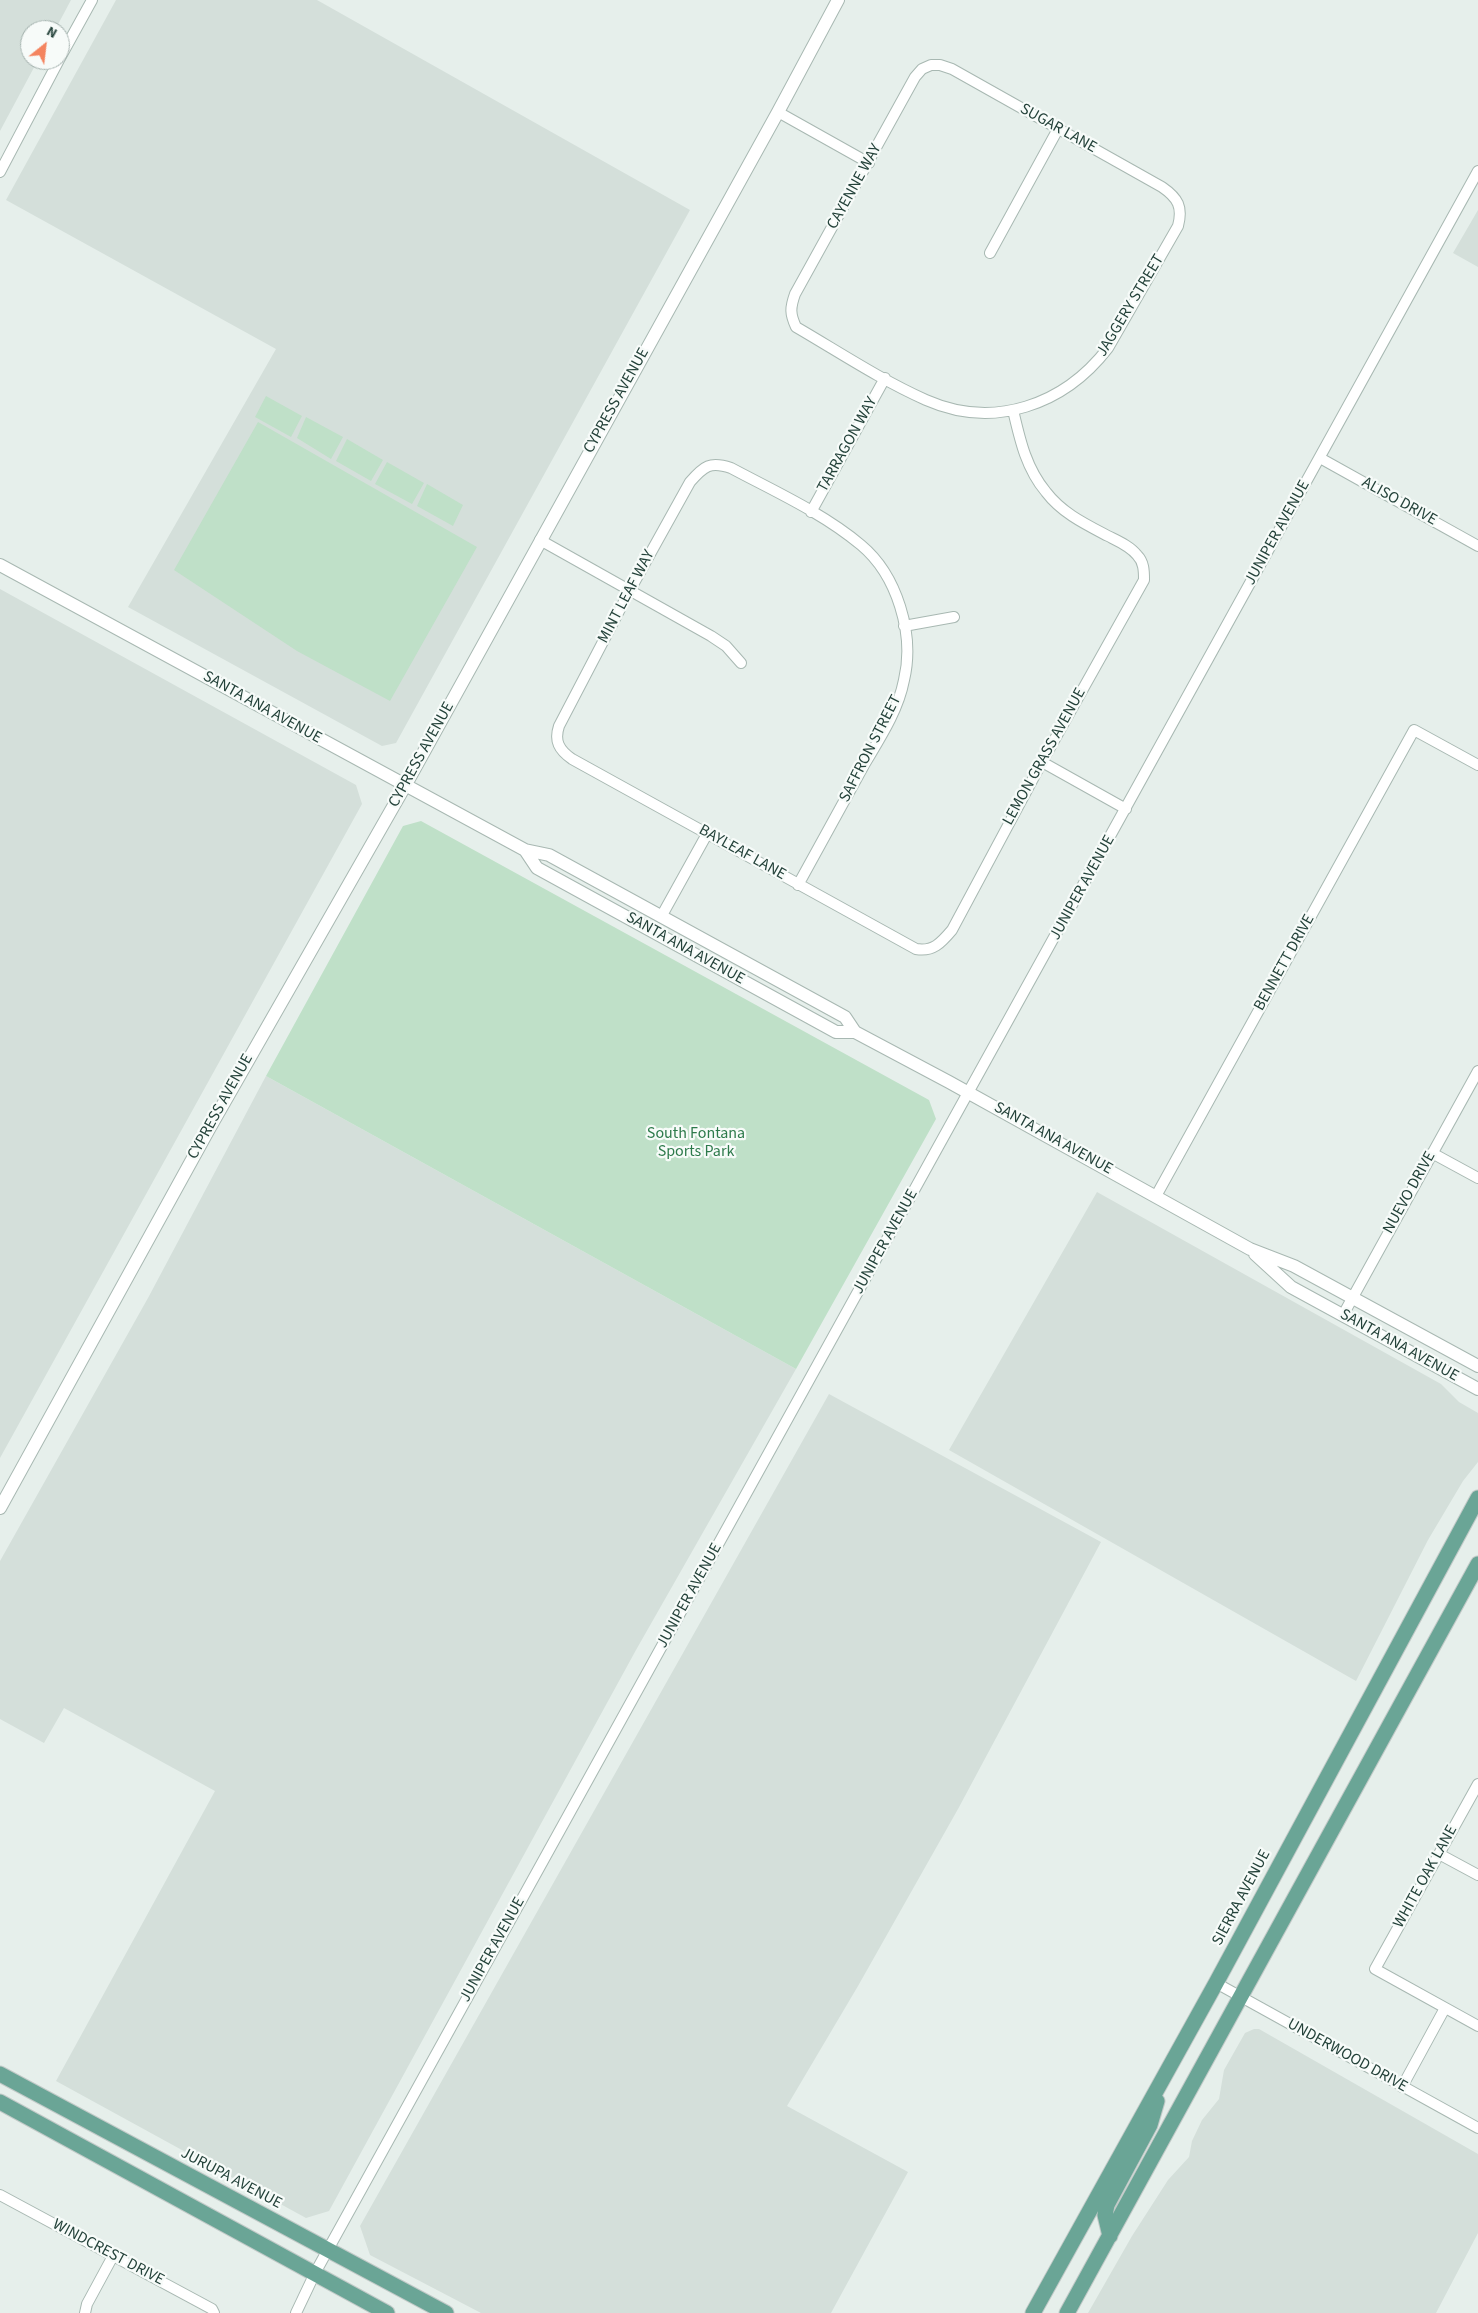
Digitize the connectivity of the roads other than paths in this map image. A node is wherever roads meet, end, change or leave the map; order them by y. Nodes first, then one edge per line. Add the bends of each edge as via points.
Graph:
1 (92, 0) edge
2 (838, 0) edge
3 (70, 41) edge
4 (931, 65) joint
5 (54, 70) edge
6 (778, 112) junction
7 (1058, 129) junction
8 (869, 163) junction
9 (0, 172) edge
10 (1478, 172) edge
11 (1179, 203) joint
12 (990, 253) dead end
13 (790, 316) joint
14 (885, 378) junction
15 (1013, 410) junction
16 (1320, 458) junction
17 (713, 464) joint
18 (811, 512) junction
19 (540, 540) junction
20 (1478, 546) edge
21 (0, 565) edge
22 (630, 590) junction
23 (954, 617) dead end
24 (904, 626) junction
25 (741, 664) dead end
26 (557, 742) joint
27 (1042, 762) junction
28 (1478, 765) edge
29 (405, 786) junction
30 (1126, 809) junction
31 (707, 834) junction
32 (525, 850) junction
33 (798, 885) junction
34 (661, 917) junction
35 (935, 947) joint
36 (854, 1032) junction
37 (1478, 1071) edge
38 (969, 1093) junction
39 (1432, 1153) junction
40 (1478, 1178) edge
41 (1156, 1196) junction
42 (1250, 1248) junction
43 (1352, 1298) junction
44 (1343, 1315) junction
45 (1478, 1366) edge
46 (1478, 1389) edge
47 (1478, 1498) edge
48 (0, 1508) edge
49 (1478, 1564) edge
50 (1478, 1784) edge
51 (1439, 1854) junction
52 (1478, 1875) edge
53 (1216, 1983) junction
54 (1241, 1998) junction
55 (1445, 2008) junction
56 (1478, 2026) edge
57 (0, 2074) edge
58 (1160, 2082) junction
59 (1402, 2086) junction
60 (0, 2102) edge
61 (1478, 2128) edge
62 (0, 2196) edge
63 (1110, 2236) junction
64 (328, 2250) junction
65 (113, 2256) junction
66 (315, 2274) junction
67 (85, 2313) edge
68 (214, 2313) edge
69 (296, 2313) edge
70 (388, 2313) edge
71 (446, 2313) edge
72 (1033, 2313) edge
73 (1067, 2313) edge

1 - 3 street
2 - 6 street, CYPRESS AVENUE
4 - 7 street, SUGAR LANE via 952,70
4 - 8 street, CAYENNE WAY via 916,77
5 - 9 street
6 - 8 street
6 - 19 street, CYPRESS AVENUE
7 - 11 street, SUGAR LANE via 1162,187
7 - 12 street
8 - 13 street, CAYENNE WAY via 794,294
10 - 16 street, JUNIPER AVENUE
11 - 15 street, JAGGERY STREET via 1181,216 1178,226 1108,348 1096,363 1050,399
13 - 14 street, JAGGERY STREET via 796,327
14 - 15 street, JAGGERY STREET via 926,400 950,408 978,412
14 - 18 street, TARRAGON WAY
15 - 27 street, LEMON GRASS AVENUE via 1025,458 1046,492 1076,519 1129,548 1142,562 1144,580
16 - 20 street, ALISO DRIVE
16 - 30 street, JUNIPER AVENUE
17 - 18 street, SAFFRON STREET via 730,468
17 - 22 street, MINT LEAF WAY via 690,482
18 - 24 street, SAFFRON STREET via 847,534 876,559 894,590
19 - 22 street
19 - 29 street, CYPRESS AVENUE
21 - 29 street, SANTA ANA AVENUE
22 - 25 street via 726,646
22 - 26 street, MINT LEAF WAY via 559,726
23 - 24 street
24 - 33 street, SAFFRON STREET via 907,661 897,703
26 - 31 street, BAYLEAF LANE via 572,759
27 - 30 street
27 - 35 street, LEMON GRASS AVENUE via 952,930
28 - 41 street, BENNETT DRIVE via 1414,730
29 - 32 street, SANTA ANA AVENUE
29 - 48 street, CYPRESS AVENUE via 209,1129
30 - 38 street, JUNIPER AVENUE
31 - 33 street, BAYLEAF LANE
31 - 34 street
32 - 34 street, SANTA ANA AVENUE via 549,856
32 - 36 street, SANTA ANA AVENUE via 545,873 836,1032
33 - 35 street, BAYLEAF LANE via 916,949
34 - 36 street, SANTA ANA AVENUE via 845,1017
36 - 38 street, SANTA ANA AVENUE
37 - 39 street, NUEVO DRIVE
38 - 41 street, SANTA ANA AVENUE
38 - 64 street, JUNIPER AVENUE
39 - 40 street
39 - 43 street, NUEVO DRIVE
41 - 42 street, SANTA ANA AVENUE
42 - 43 street, SANTA ANA AVENUE via 1294,1266
42 - 44 street, SANTA ANA AVENUE via 1291,1287
43 - 44 street, NUEVO DRIVE
43 - 45 street, SANTA ANA AVENUE
44 - 46 street, SANTA ANA AVENUE
47 - 53 main road, SIERRA AVENUE
49 - 54 main road
50 - 51 street, WHITE OAK LANE
51 - 52 street
51 - 55 street, WHITE OAK LANE via 1375,1969
53 - 54 street, UNDERWOOD DRIVE
53 - 58 main road, SIERRA AVENUE
54 - 59 street, UNDERWOOD DRIVE
54 - 63 main road
55 - 56 street
55 - 59 street
57 - 64 main road, JURUPA AVENUE
58 - 63 main road via 1150,2125 1108,2205 1105,2215
58 - 72 main road, SIERRA AVENUE
59 - 61 street, UNDERWOOD DRIVE
60 - 66 main road
62 - 65 street, WINDCREST DRIVE
63 - 73 main road
64 - 66 street, JUNIPER AVENUE
64 - 71 main road, JURUPA AVENUE
65 - 67 street
65 - 68 street, WINDCREST DRIVE via 212,2309
66 - 69 street, JUNIPER AVENUE
66 - 70 main road

